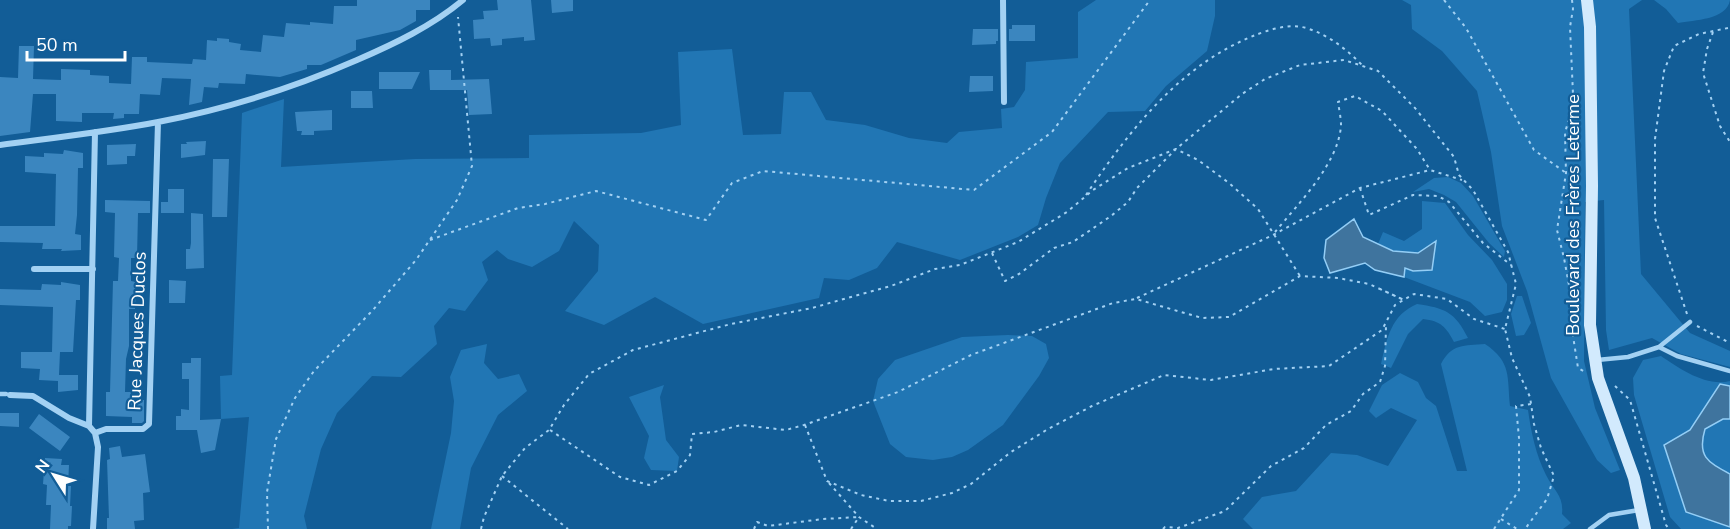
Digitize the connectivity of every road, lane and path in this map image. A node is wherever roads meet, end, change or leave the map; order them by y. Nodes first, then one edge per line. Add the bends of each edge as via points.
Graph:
1 (463, 0) edge
2 (1003, 0) edge
3 (1150, 0) edge
4 (1444, 0) edge
5 (1572, 0) edge
6 (1587, 0) edge
7 (455, 7) junction
8 (1730, 25) edge
9 (1713, 31) junction
10 (1364, 67) junction
11 (1004, 102) dead end
12 (158, 122) junction
13 (95, 132) junction
14 (1730, 142) edge
15 (0, 145) edge
16 (1176, 149) junction
17 (1430, 170) junction
18 (1464, 181) junction
19 (1360, 188) junction
20 (1085, 197) junction
21 (1273, 235) junction
22 (430, 240) junction
23 (992, 253) junction
24 (1512, 266) junction
25 (34, 268) dead end
26 (93, 269) junction
27 (1300, 276) junction
28 (1380, 289) dead end
29 (1136, 299) junction
30 (1404, 300) junction
31 (1690, 322) junction
32 (1386, 323) junction
33 (1505, 329) junction
34 (1730, 343) edge
35 (1659, 347) junction
36 (1594, 360) junction
37 (1730, 371) edge
38 (0, 394) edge
39 (8, 394) joint
40 (1531, 404) junction
41 (804, 425) junction
42 (88, 426) junction
43 (549, 430) junction
44 (95, 433) junction
45 (502, 476) junction
46 (827, 481) junction
47 (1642, 509) junction
48 (859, 517) junction
49 (1501, 519) junction
50 (93, 529) edge
51 (268, 529) edge
52 (481, 529) edge
53 (568, 529) edge
54 (754, 529) edge
55 (851, 529) edge
56 (877, 529) edge
57 (1163, 529) edge
58 (1494, 529) edge
59 (1516, 529) edge
60 (1525, 529) edge
61 (1590, 529) edge
62 (1645, 529) edge

1 - 7 street
2 - 11 street
3 - 22 path via 1052,132 974,190 763,171 732,183 706,220 596,191 519,208
4 - 5 path via 1466,28 1534,150 1566,173 1565,132 1573,94
6 - 36 street, Boulevard des Frères Leterme via 1592,186 1590,325
7 - 12 street via 372,54 316,78 222,108
7 - 22 path via 472,166 457,200
8 - 9 path
9 - 14 path via 1703,73 1720,126
9 - 31 path via 1674,46 1664,71 1655,139 1655,218
10 - 16 path via 1344,60 1300,65 1265,79
10 - 18 path via 1378,71 1415,108 1454,157
10 - 20 path via 1341,44 1304,27 1272,28 1245,39 1180,80 1118,149
12 - 13 street
12 - 44 street, Rue Jacques Duclos via 149,424 143,429 106,429
13 - 15 street
13 - 26 street
16 - 20 path via 1128,168
16 - 21 path via 1198,160 1258,209
16 - 23 path via 1111,216 1073,242 1054,248 1019,274 1005,281
17 - 18 path
17 - 19 path
17 - 21 path via 1417,149 1382,111 1355,96 1338,102 1341,125 1336,149
18 - 24 path via 1509,252
19 - 21 path
19 - 24 path via 1369,215 1413,195 1438,196 1449,202 1483,243
20 - 23 path via 1018,242
21 - 27 path
21 - 29 path
22 - 51 path via 372,311 314,371 295,398 276,439 267,492
23 - 43 path via 812,308 633,350 589,374
24 - 33 path via 1515,284
25 - 26 street
26 - 42 street
27 - 29 path via 1229,317 1202,318
27 - 30 path via 1369,284
28 - 30 path
29 - 41 path via 1113,303 992,348 898,392
30 - 32 path via 1395,305
30 - 33 path via 1414,294 1447,299 1474,319
31 - 34 path
31 - 35 lane
32 - 46 path via 1382,330 1329,366 1274,369 1211,380 1164,375 1048,429 952,493 921,501 889,501
32 - 57 path via 1385,366 1380,382 1363,394 1352,411 1326,425 1304,448 1271,466 1225,511 1178,528
33 - 40 path
35 - 36 lane via 1628,357
35 - 37 lane
36 - 47 street, Boulevard des Frères Leterme
38 - 39 lane
39 - 42 street via 33,396
40 - 49 path via 1516,406 1519,490
40 - 60 path via 1541,448 1554,476 1547,499
41 - 43 path via 786,430 741,425 692,434 690,455 677,471 649,485 620,477
41 - 46 path
42 - 44 street
43 - 45 path via 525,448
44 - 50 street via 98,447
45 - 52 path
45 - 53 path
46 - 48 path
47 - 61 lane via 1609,515
47 - 62 street, Boulevard des Frères Leterme
48 - 54 path via 768,526 757,522
48 - 55 path
48 - 56 path
49 - 58 path
49 - 59 path

